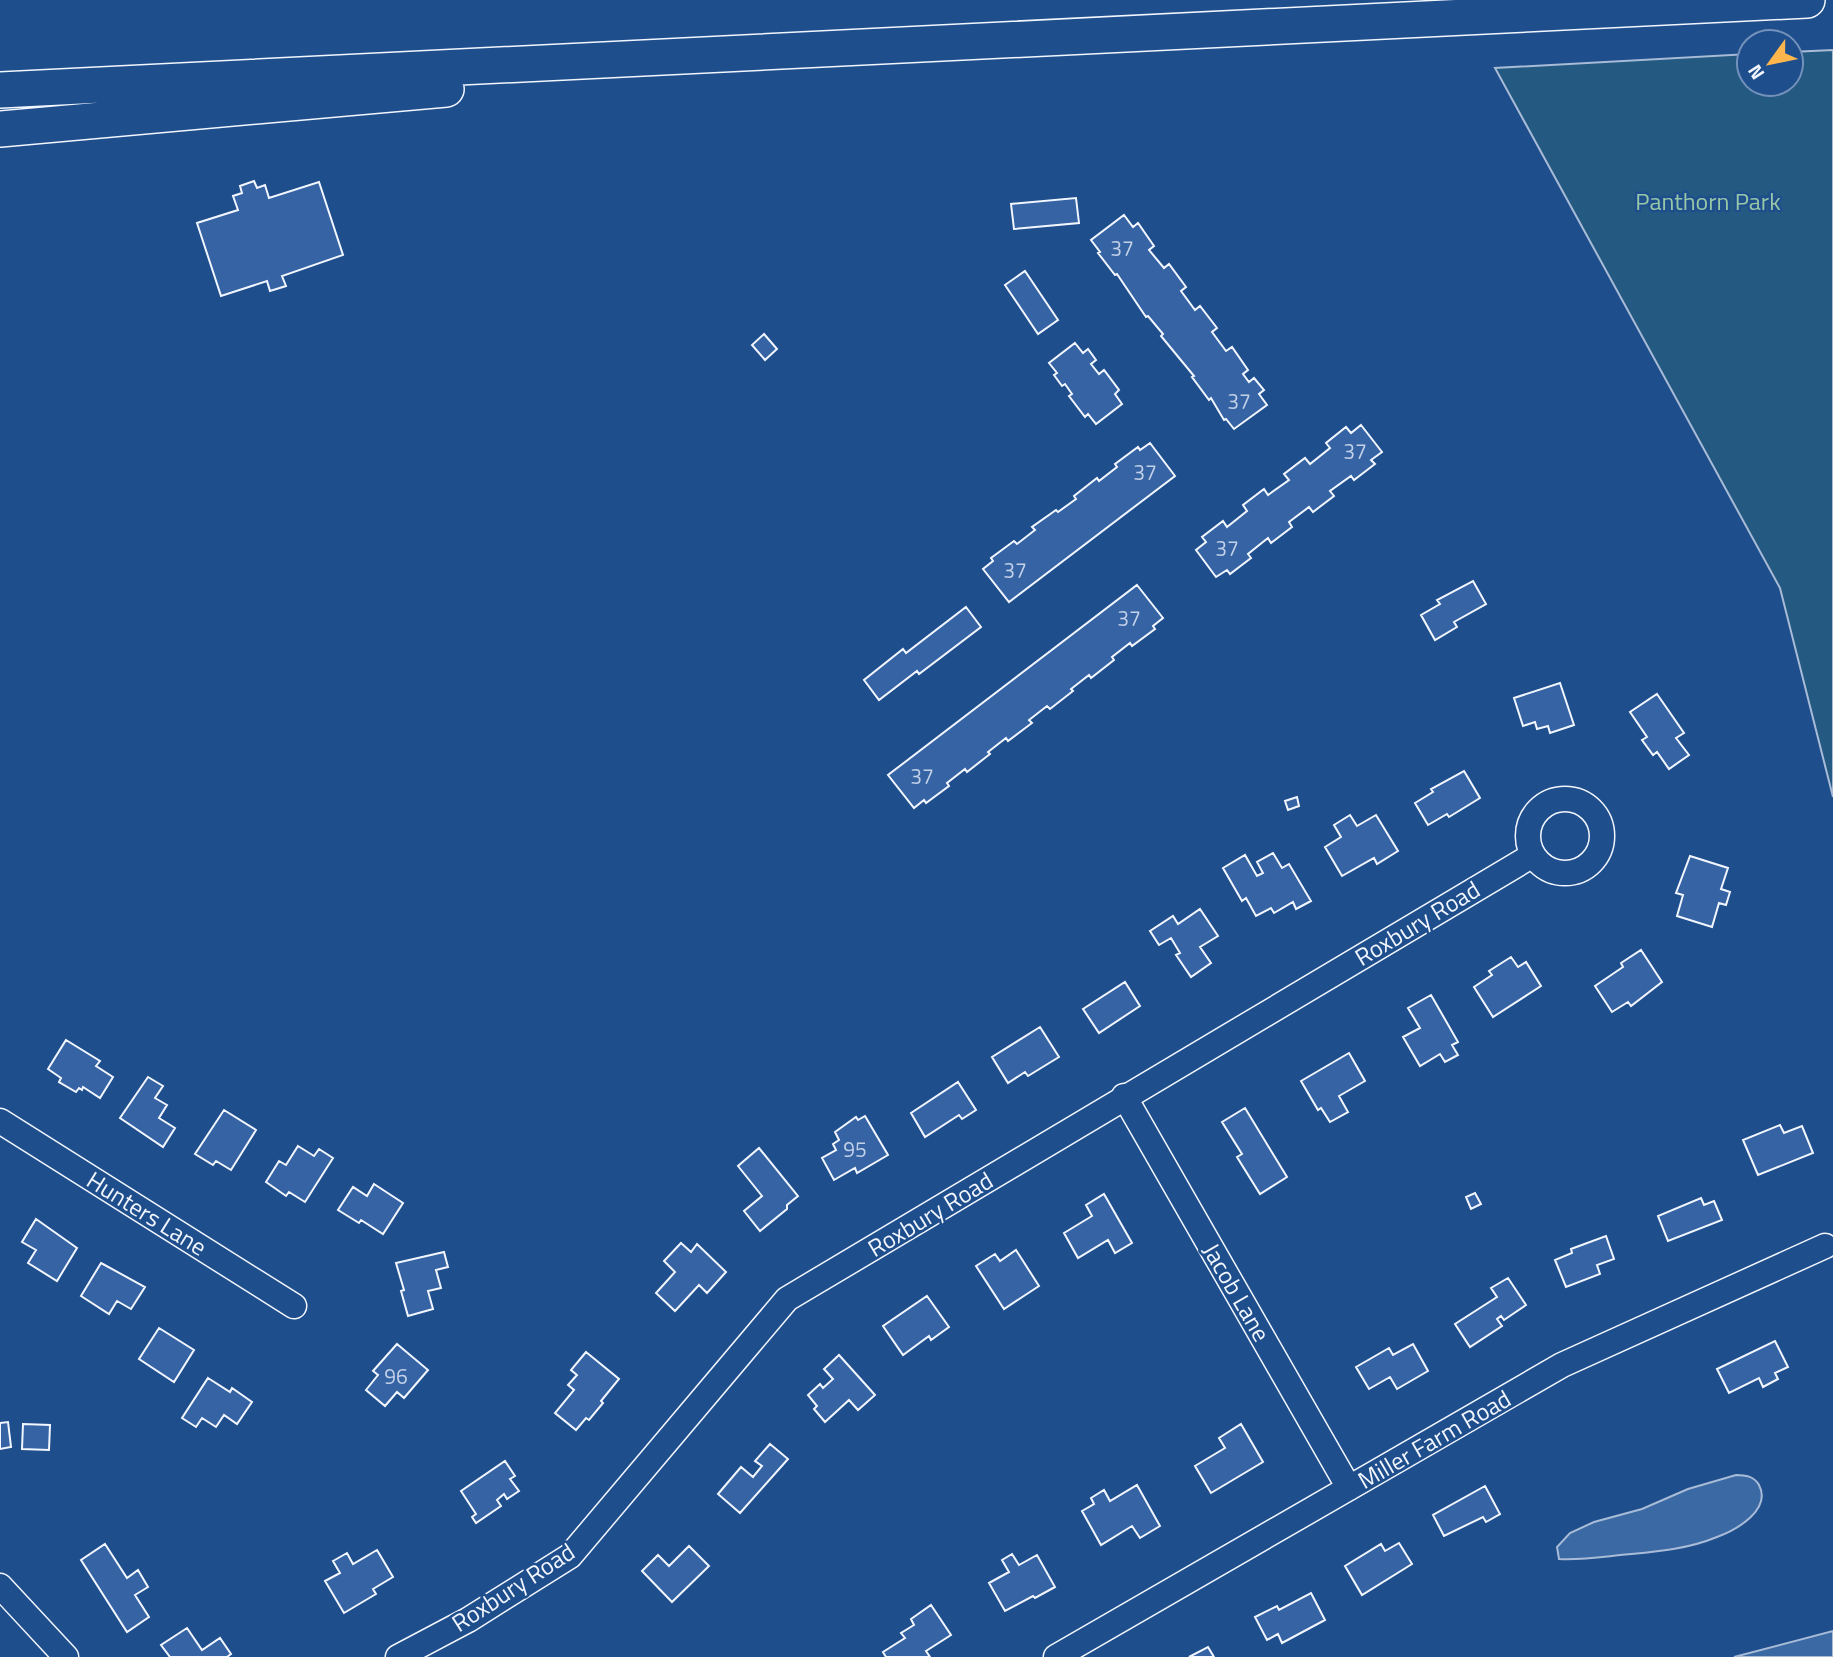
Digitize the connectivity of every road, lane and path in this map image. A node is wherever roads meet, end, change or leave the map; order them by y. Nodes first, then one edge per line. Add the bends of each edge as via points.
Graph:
1 (1807, 0) edge
2 (714, 54) junction
3 (0, 90) edge
4 (0, 129) edge
5 (1533, 855) dead end
6 (1124, 1096) junction
7 (0, 1121) edge
8 (1825, 1246) dead end
9 (294, 1306) dead end
10 (1349, 1488) junction
11 (0, 1586) edge
12 (66, 1657) edge
13 (398, 1657) edge
14 (1056, 1657) edge

1 - 2 highway
2 - 3 highway
2 - 4 highway via 430,91
5 - 6 street, Roxbury Road
6 - 10 street, Jacob Lane
6 - 13 street, Roxbury Road via 787,1299 570,1556 468,1620
7 - 9 street, Hunters Lane
8 - 10 street, Miller Farm Road via 1562,1365
10 - 14 street, Miller Farm Road
11 - 12 street

